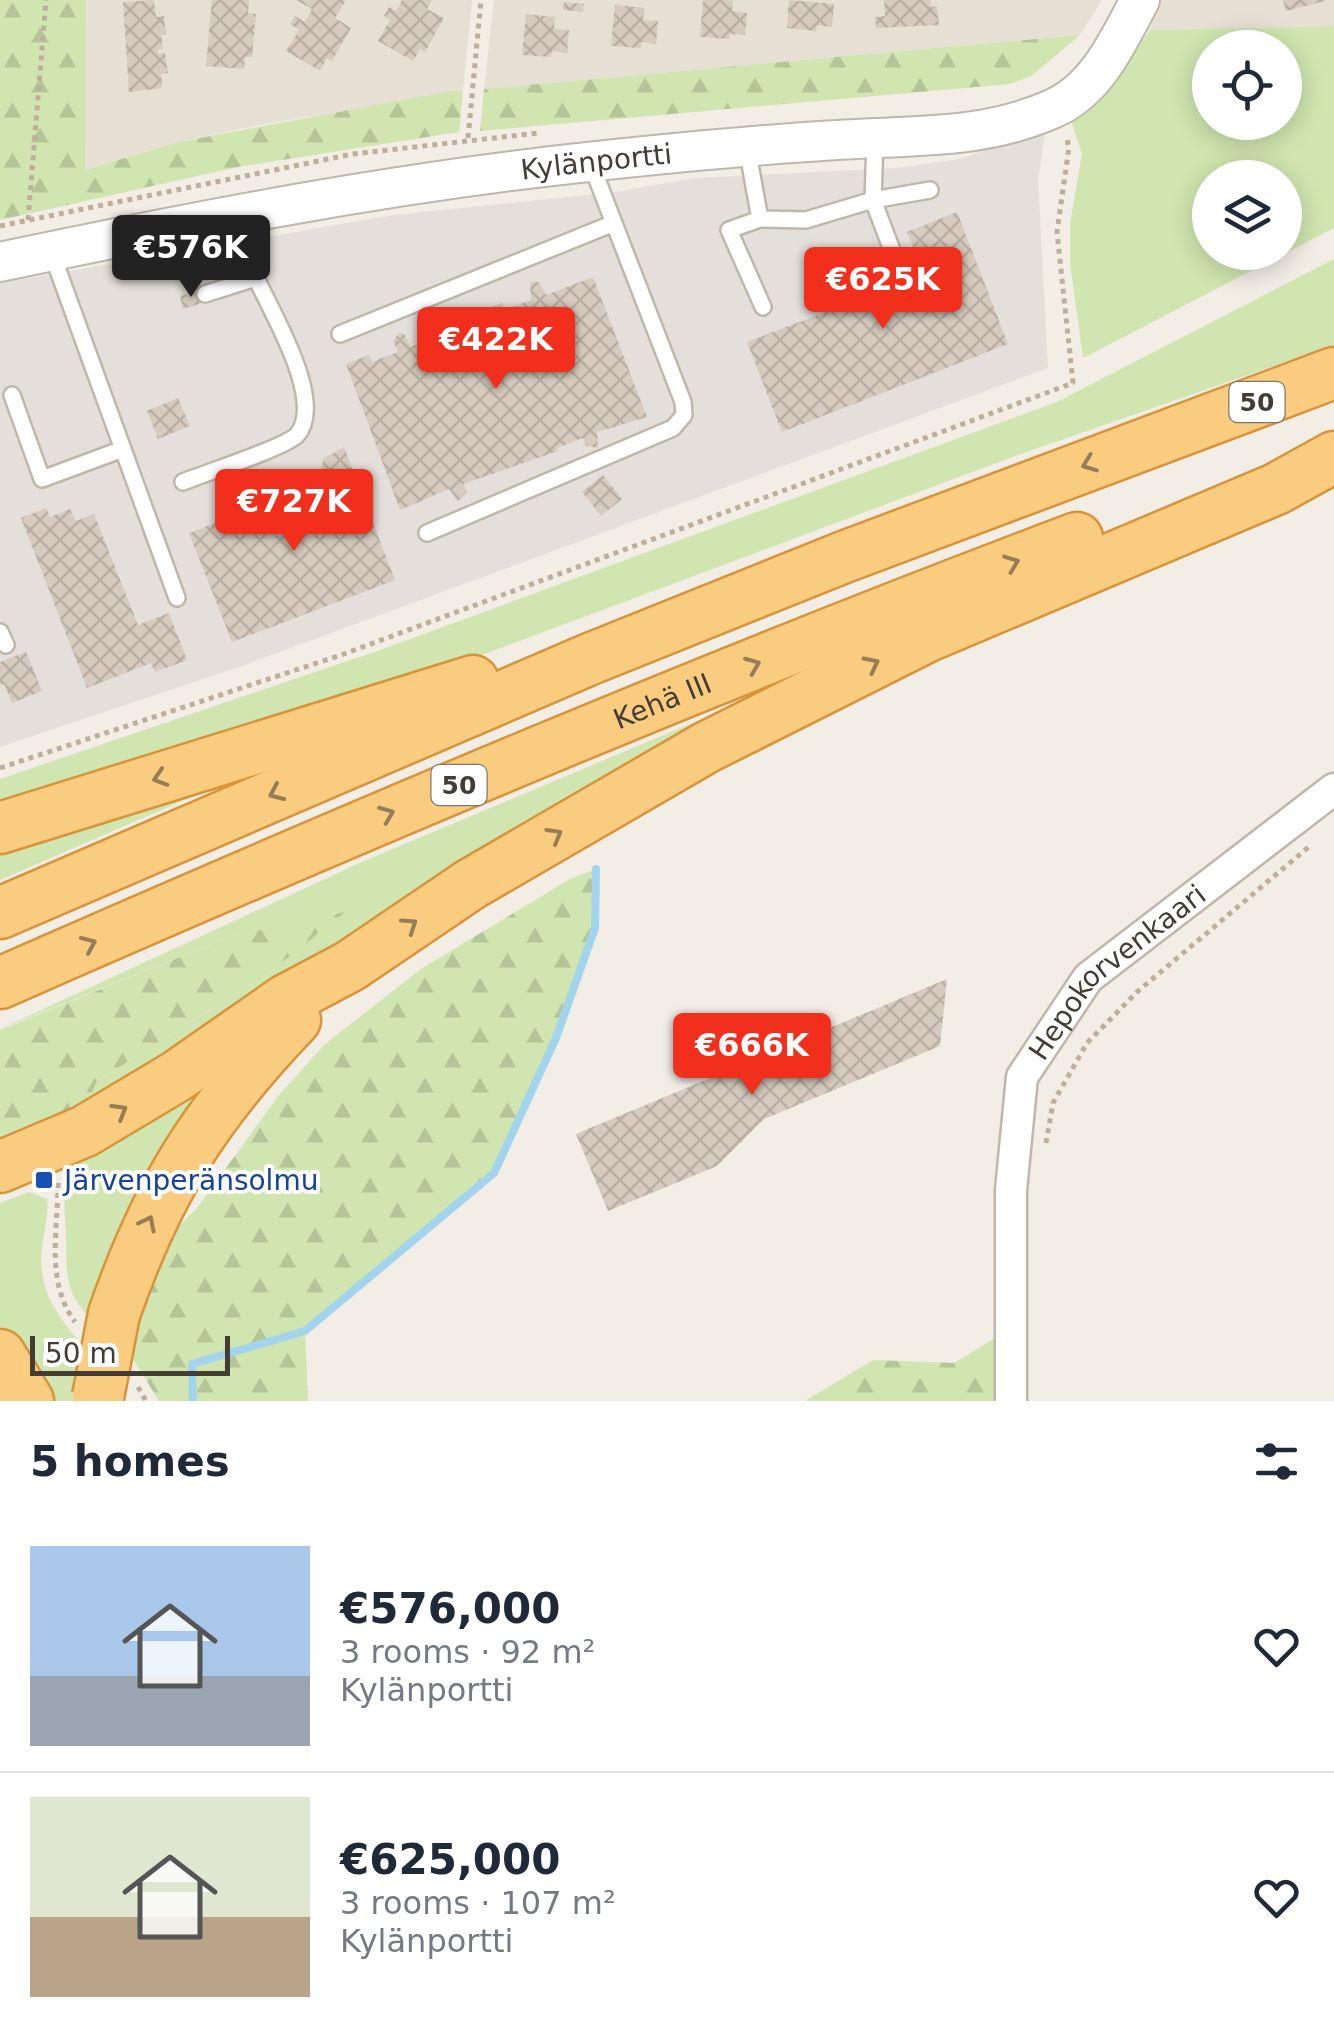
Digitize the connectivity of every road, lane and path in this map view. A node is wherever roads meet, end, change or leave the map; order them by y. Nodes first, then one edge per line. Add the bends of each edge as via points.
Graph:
1 (46, 0) edge
2 (480, 0) edge
3 (1140, 0) edge
4 (468, 138) dead end
5 (876, 138) junction
6 (1069, 146) dead end
7 (747, 148) junction
8 (590, 161) junction
9 (930, 190) dead end
10 (873, 200) junction
11 (233, 214) junction
12 (760, 219) junction
13 (28, 220) dead end
14 (614, 223) junction
15 (51, 252) junction
16 (895, 258) dead end
17 (0, 262) edge
18 (256, 278) junction
19 (205, 294) dead end
20 (763, 307) dead end
21 (340, 334) dead end
22 (1334, 373) edge
23 (12, 395) dead end
24 (1334, 442) edge
25 (123, 449) junction
26 (1334, 457) edge
27 (183, 482) dead end
28 (426, 533) dead end
29 (177, 598) dead end
30 (590, 658) junction
31 (0, 768) edge
32 (1334, 789) edge
33 (0, 828) edge
34 (1320, 838) dead end
35 (0, 913) edge
36 (350, 966) junction
37 (0, 983) edge
38 (1043, 1160) dead end
39 (22, 1174) edge
40 (98, 1323) junction
41 (0, 1354) edge
42 (119, 1395) edge
43 (28, 1401) edge
44 (1011, 1401) edge

1 - 13 path
2 - 4 path
3 - 5 street, Kylänportti via 1111,56 1088,85 1056,108 1010,126 944,138
5 - 7 street, Kylänportti
5 - 10 lane
6 - 31 path via 1056,232 1073,383 341,655
7 - 8 street, Kylänportti
7 - 12 lane
8 - 11 street, Kylänportti
8 - 14 lane
9 - 10 lane
10 - 12 lane via 806,220
10 - 16 lane
11 - 15 street, Kylänportti
11 - 18 lane
12 - 20 lane via 729,230
14 - 21 lane
14 - 28 lane via 684,416 673,428
15 - 17 street, Kylänportti
15 - 25 lane
18 - 19 lane
18 - 27 lane via 303,382 308,418 295,438
22 -> 30 highway, 50
23 - 25 lane via 42,479
37 -> 24 highway, Kehä III / 50 via 330,838 902,604
25 - 29 lane
36 -> 26 highway via 470,884 707,747 928,636
30 -> 33 highway via 448,686
30 -> 35 highway, 50
32 - 44 street, Hepokorvenkaari via 1088,978 1022,1077 1011,1190
34 - 38 path via 1136,992 1087,1043 1054,1103
39 -> 36 highway via 286,1000
40 -> 36 highway via 186,1151 233,1085
39 - 40 path via 58,1184 54,1275 65,1309
40 - 42 highway, bridge
41 - 43 highway

